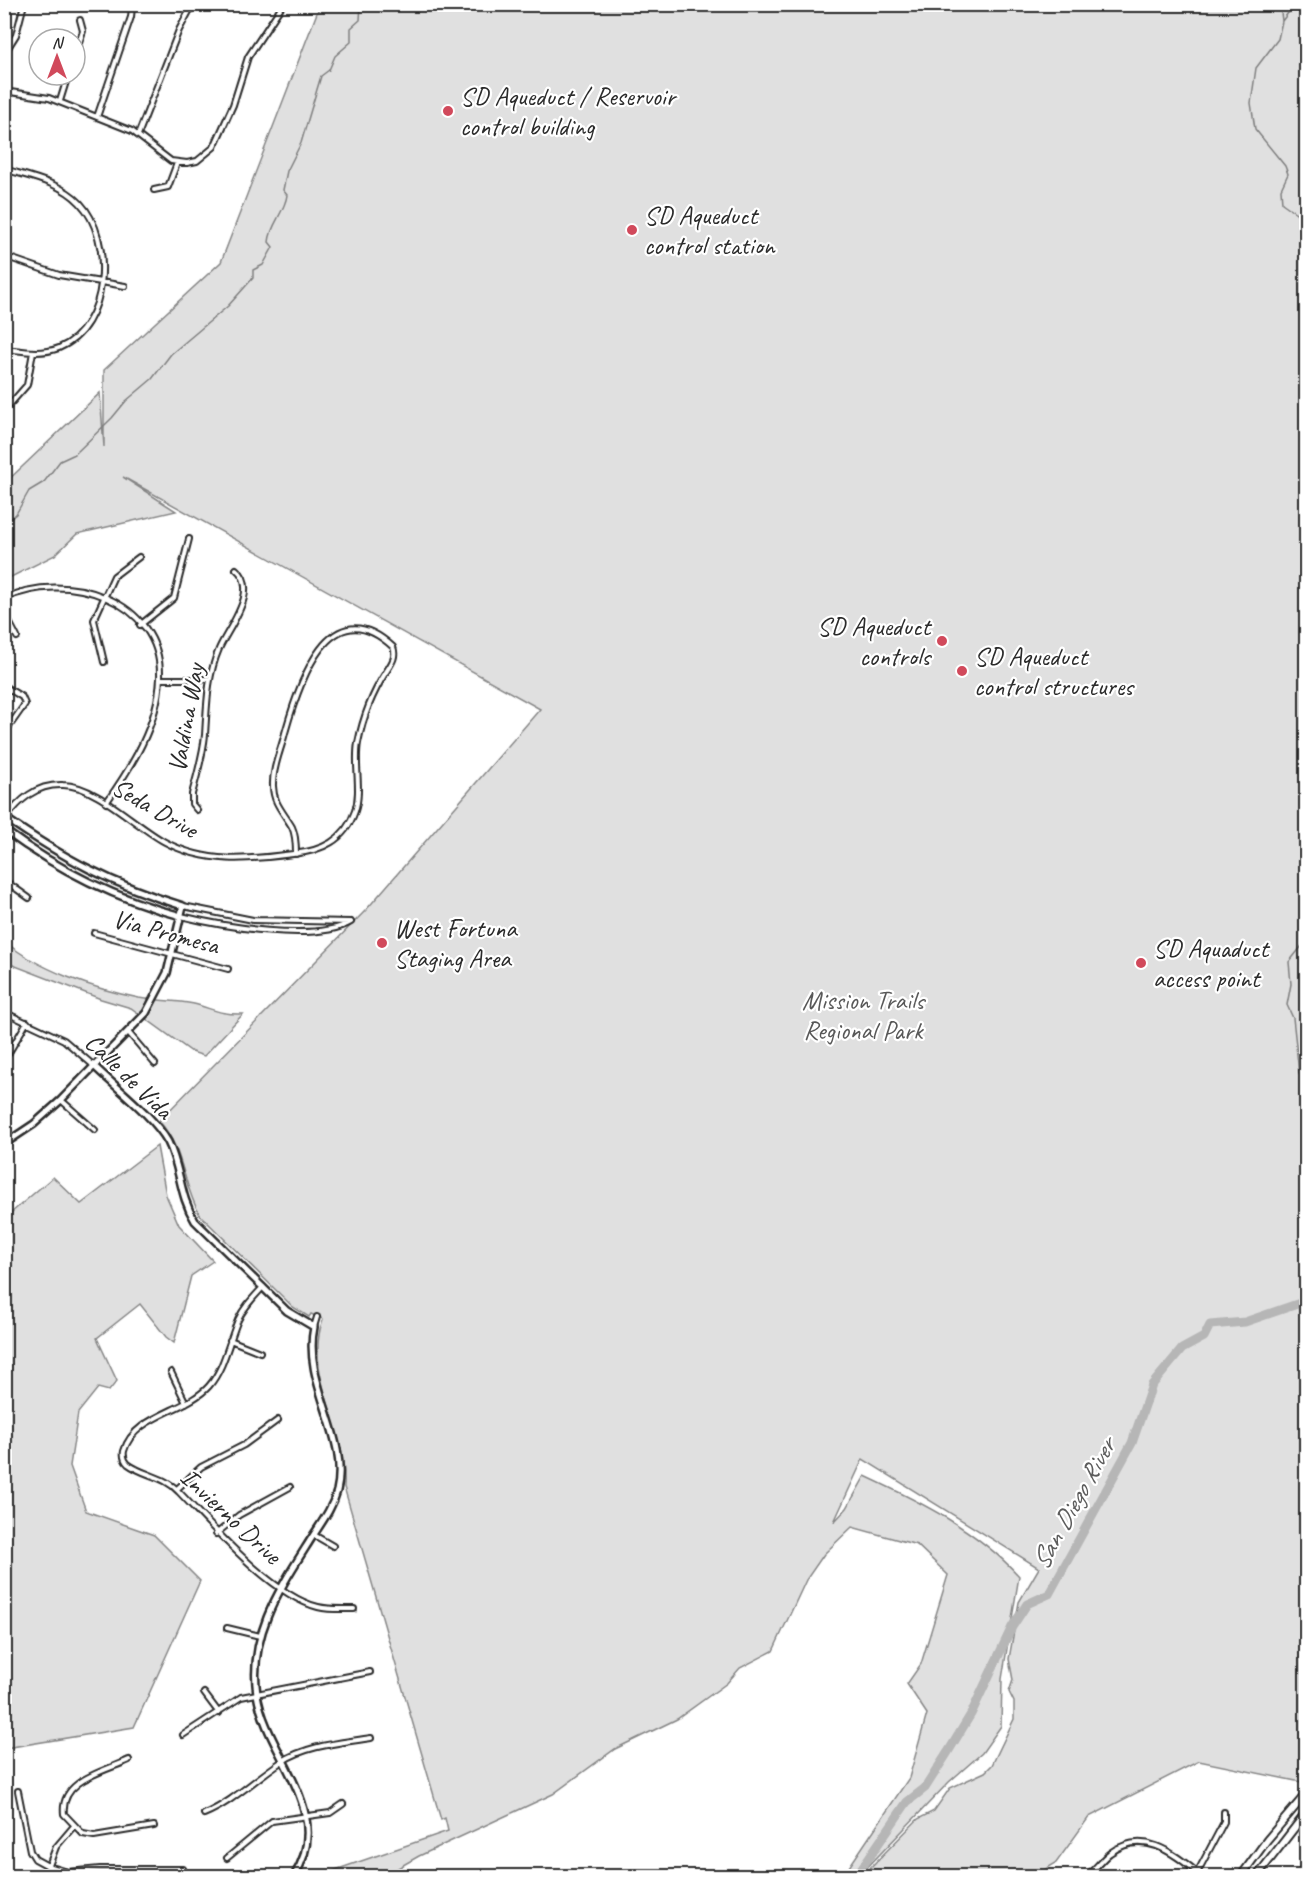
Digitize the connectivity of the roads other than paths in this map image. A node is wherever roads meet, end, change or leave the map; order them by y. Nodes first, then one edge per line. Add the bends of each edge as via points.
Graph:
1 (24, 4) edge
2 (193, 4) edge
3 (283, 4) edge
4 (132, 7) dead end
5 (81, 20) dead end
6 (82, 27) edge
7 (4, 54) edge
8 (64, 87) edge
9 (4, 91) edge
10 (60, 101) junction
11 (97, 117) junction
12 (138, 135) junction
13 (177, 163) junction
14 (4, 169) edge
15 (154, 190) dead end
16 (4, 256) edge
17 (101, 283) junction
18 (125, 286) dead end
19 (4, 349) edge
20 (33, 352) junction
21 (4, 411) edge
22 (189, 539) dead end
23 (139, 557) dead end
24 (236, 569) dead end
25 (104, 596) junction
26 (4, 598) edge
27 (4, 612) edge
28 (140, 625) junction
29 (17, 637) dead end
30 (104, 662) dead end
31 (160, 679) junction
32 (210, 679) junction
33 (4, 686) edge
34 (6, 731) edge
35 (106, 803) junction
36 (197, 810) dead end
37 (5, 819) edge
38 (4, 830) edge
39 (296, 854) junction
40 (4, 880) edge
41 (29, 898) dead end
42 (183, 906) junction
43 (181, 916) junction
44 (94, 933) dead end
45 (171, 956) junction
46 (228, 969) dead end
47 (4, 1012) edge
48 (27, 1022) junction
49 (128, 1032) junction
50 (4, 1061) edge
51 (154, 1064) dead end
52 (93, 1065) junction
53 (61, 1100) junction
54 (95, 1130) dead end
55 (4, 1144) edge
56 (263, 1287) junction
57 (317, 1317) dead end
58 (314, 1327) junction
59 (230, 1340) junction
60 (260, 1352) dead end
61 (171, 1372) dead end
62 (186, 1403) junction
63 (278, 1420) dead end
64 (290, 1487) dead end
65 (177, 1489) junction
66 (216, 1534) junction
67 (314, 1535) junction
68 (333, 1546) dead end
69 (281, 1588) junction
70 (354, 1608) dead end
71 (227, 1628) dead end
72 (260, 1636) junction
73 (370, 1672) dead end
74 (204, 1693) dead end
75 (257, 1693) junction
76 (219, 1713) junction
77 (183, 1735) dead end
78 (371, 1738) dead end
79 (129, 1760) dead end
80 (283, 1760) junction
81 (18, 1791) dead end
82 (1306, 1794) edge
83 (343, 1804) dead end
84 (1224, 1812) dead end
85 (1306, 1813) edge
86 (204, 1814) dead end
87 (306, 1816) junction
88 (154, 1826) dead end
89 (73, 1827) junction
90 (227, 1858) dead end
91 (48, 1866) junction
92 (183, 1869) dead end
93 (1197, 1873) junction
94 (1093, 1875) edge
95 (45, 1876) edge
96 (294, 1876) edge
97 (1086, 1876) edge
98 (1202, 1876) edge
99 (1241, 1876) edge
100 (1257, 1876) edge

1 - 7 street via 16,35
2 - 12 street
3 - 13 street via 248,57 214,147 197,161
4 - 11 street
5 - 6 street
8 - 10 street
9 - 10 street
10 - 11 street
11 - 12 street
12 - 13 street via 160,155
13 - 15 street via 168,187
14 - 17 street via 52,184 80,203 99,238
16 - 17 street via 59,275
17 - 18 street
17 - 20 street via 91,318 81,333 60,348
19 - 20 street
20 - 21 street via 27,384
22 - 28 street via 174,598
23 - 25 street via 114,576
24 - 32 street, Valdina Way via 243,578 245,591
25 - 26 street via 78,588 51,586
25 - 28 street via 125,608
25 - 30 street via 94,620
27 - 29 street
28 - 31 street via 156,651
31 - 32 street
31 - 35 street via 156,712 133,763
32 - 36 street, Valdina Way via 204,737 192,794
33 - 34 street via 22,697 25,704
35 - 37 street, Seda Drive via 77,787 43,787 25,797
35 - 39 street, Seda Drive via 163,841 192,854 243,861
37 - 42 street via 75,864
38 - 43 street via 70,874 123,898
39 - 39 street, Seda Drive via 292,828 277,805 273,784 293,704 325,643 341,631 367,629 395,651 364,717 358,746 355,810 337,839 314,852
40 - 41 street
42 - 43 street
42 - 43 street via 254,920 351,922 340,928 278,931
43 - 45 street
44 - 45 street, Via Promesa
45 - 46 street, Via Promesa
45 - 49 street via 156,996
47 - 48 street, Calle de Vida
48 - 50 street
48 - 52 street, Calle de Vida via 64,1040
49 - 51 street
49 - 52 street
52 - 53 street
52 - 56 street, Calle de Vida via 161,1133 174,1158 184,1204 195,1221
53 - 54 street
53 - 55 street
56 - 58 street, Calle de Vida via 287,1311
56 - 59 street via 248,1302
57 - 58 street
58 - 67 street via 312,1364 337,1451 338,1483 331,1508
59 - 60 street
59 - 62 street via 209,1386
61 - 62 street
62 - 65 street, Invierno Drive via 140,1428 124,1451 128,1464
63 - 65 street via 244,1445 201,1467
64 - 66 street via 239,1515
65 - 66 street, Invierno Drive
66 - 69 street, Invierno Drive
67 - 68 street
67 - 69 street
69 - 70 street, Invierno Drive via 317,1607
69 - 72 street
71 - 72 street
72 - 75 street
73 - 75 street
74 - 76 street
75 - 76 street via 241,1697
75 - 80 street via 263,1719
76 - 77 street
78 - 80 street via 310,1749
79 - 89 street via 74,1785 65,1794 64,1814
80 - 86 street
80 - 87 street via 295,1781
81 - 91 street via 30,1851
82 - 99 main road
83 - 87 street via 330,1814
84 - 93 street via 1224,1822
85 - 100 main road
87 - 90 street via 272,1821
87 - 96 street via 306,1842
88 - 89 street via 94,1836
89 - 91 street
91 - 92 street via 68,1872
91 - 95 street
93 - 94 street via 1158,1845 1135,1842 1107,1855
93 - 98 street
94 - 97 street

